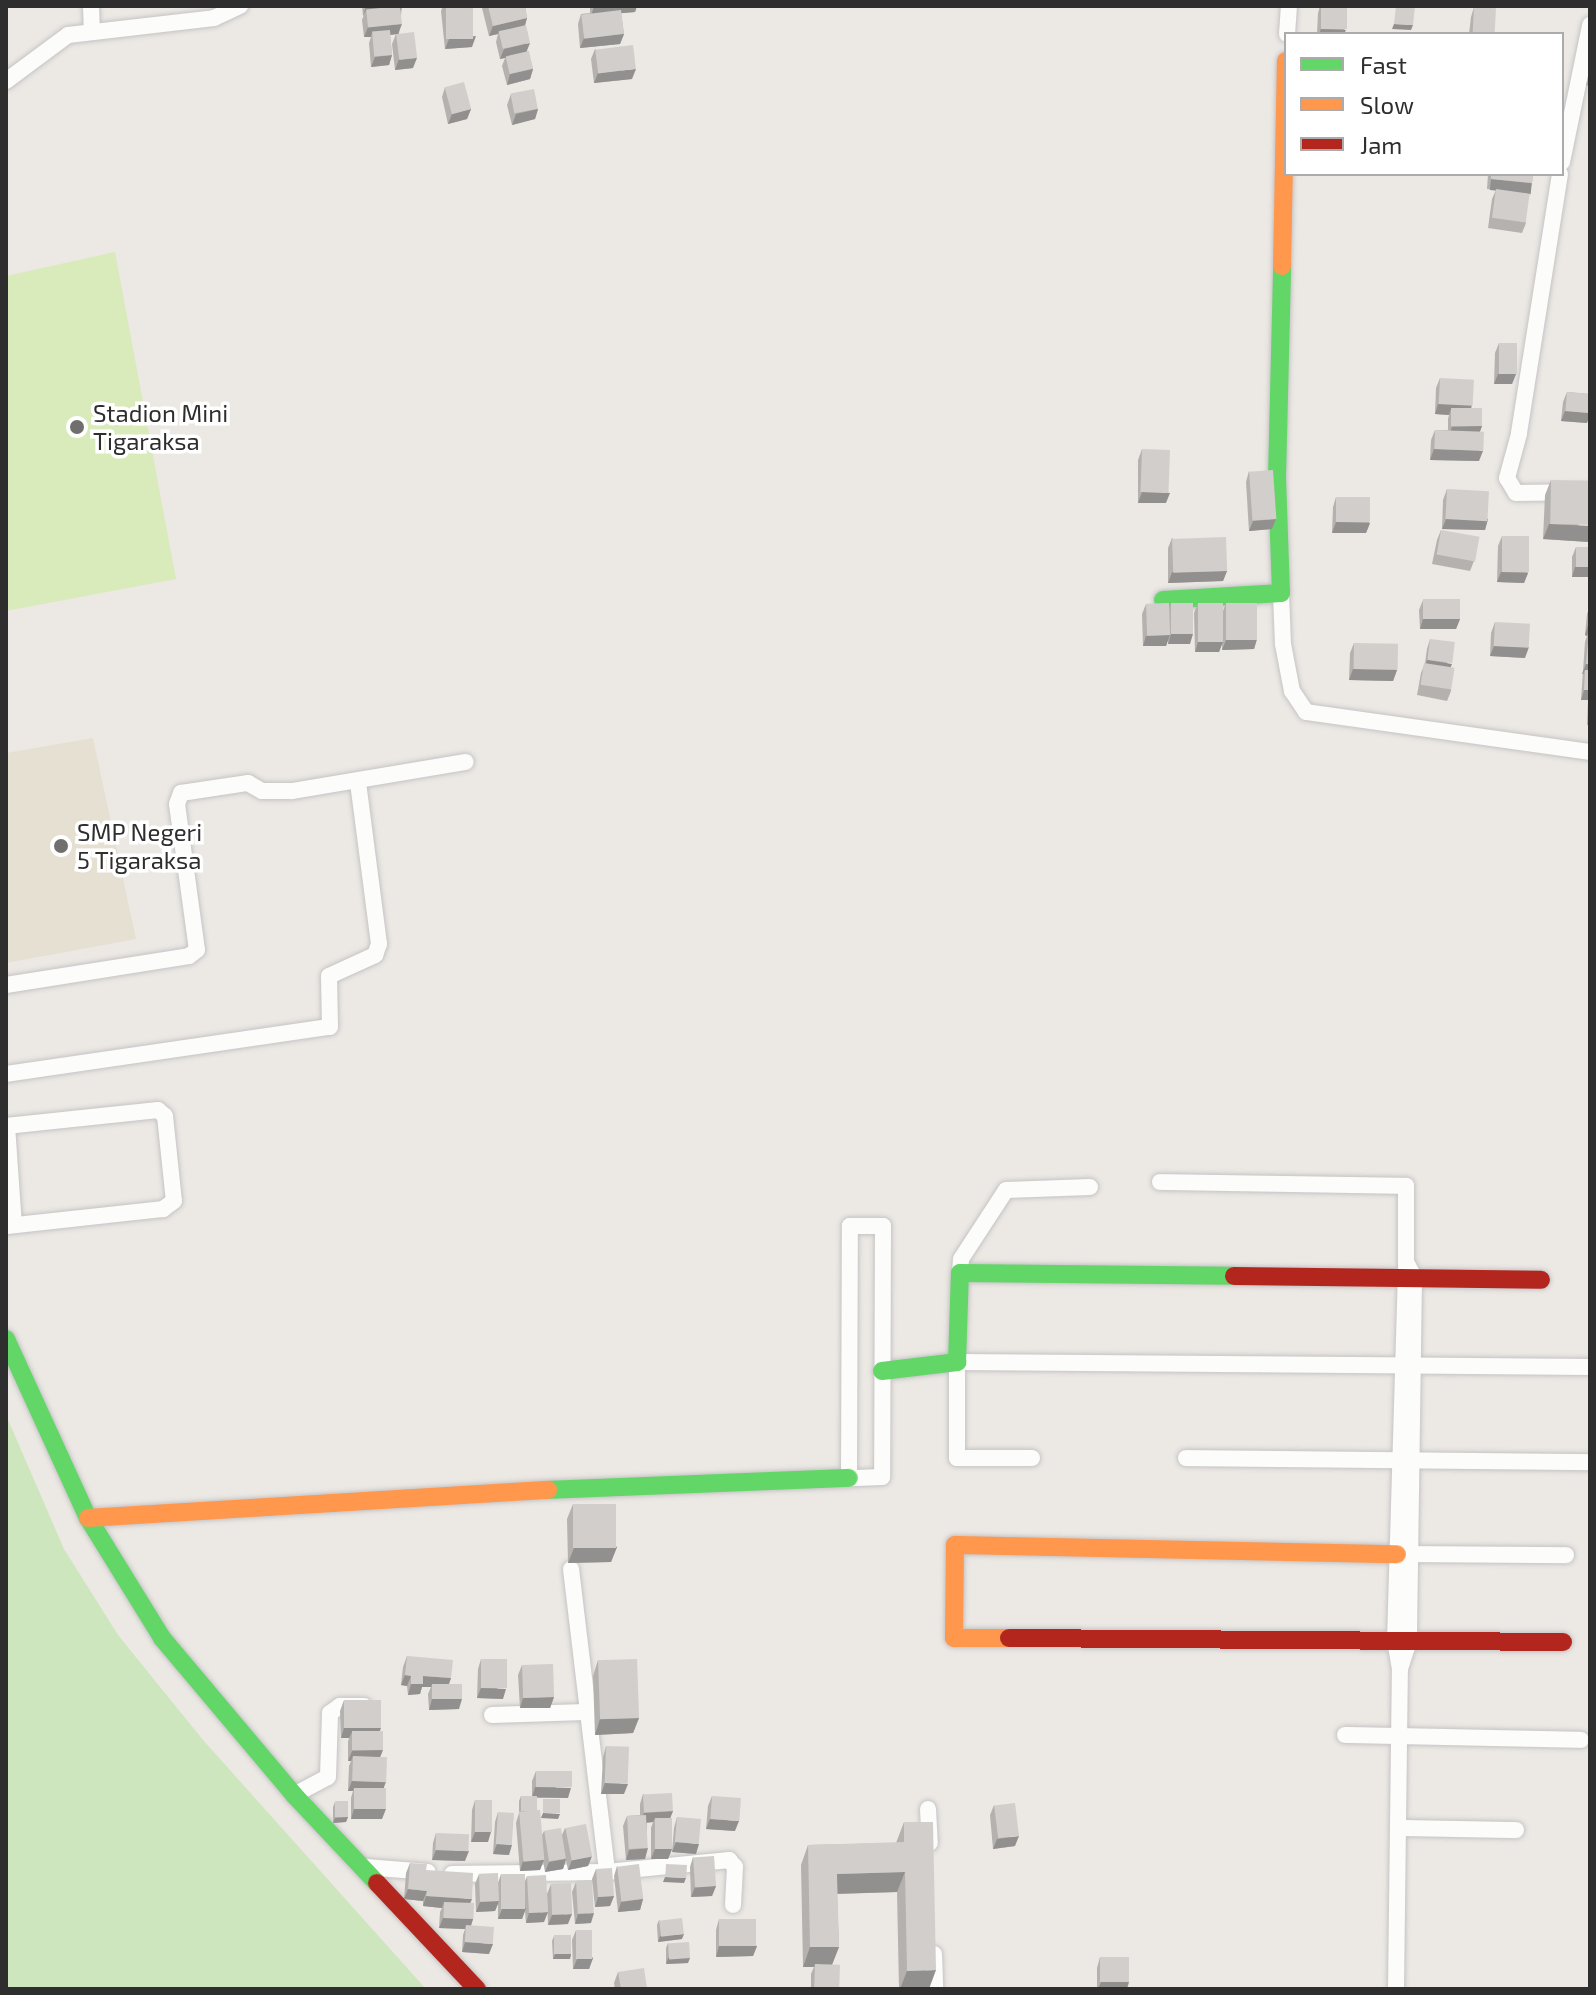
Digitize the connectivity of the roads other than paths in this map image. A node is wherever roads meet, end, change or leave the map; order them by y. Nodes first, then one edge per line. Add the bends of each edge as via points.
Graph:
1 (91, 6) edge
2 (240, 6) edge
3 (1289, 6) edge
4 (1590, 25) edge
5 (92, 30) junction
6 (1287, 32) edge
7 (6, 81) edge
8 (1564, 152) edge
9 (1284, 153) edge
10 (1560, 176) edge
11 (1590, 492) edge
12 (1281, 593) junction
13 (1163, 600) edge
14 (1590, 752) edge
15 (466, 762) dead end
16 (358, 783) junction
17 (6, 985) edge
18 (6, 1074) edge
19 (6, 1126) edge
20 (1160, 1182) dead end
21 (1090, 1187) dead end
22 (10, 1226) edge
23 (1408, 1272) junction
24 (960, 1273) junction
25 (1541, 1280) dead end
26 (6, 1339) edge
27 (957, 1362) junction
28 (1406, 1366) junction
29 (1590, 1367) edge
30 (882, 1371) junction
31 (1032, 1458) dead end
32 (1186, 1458) dead end
33 (1405, 1460) junction
34 (1590, 1462) edge
35 (849, 1478) junction
36 (88, 1518) junction
37 (1403, 1554) junction
38 (1566, 1555) dead end
39 (571, 1569) dead end
40 (1402, 1641) junction
41 (1563, 1642) dead end
42 (366, 1706) edge
43 (585, 1712) junction
44 (492, 1715) dead end
45 (1345, 1735) dead end
46 (1399, 1737) junction
47 (1581, 1740) dead end
48 (294, 1795) junction
49 (928, 1809) dead end
50 (1398, 1828) junction
51 (1516, 1830) dead end
52 (366, 1867) junction
53 (932, 1867) edge
54 (607, 1872) junction
55 (733, 1905) dead end
56 (934, 1936) edge
57 (477, 1989) edge
58 (935, 1989) edge
59 (1396, 1989) edge

1 - 5 street
2 - 5 street via 214,18
3 - 6 street
4 - 8 street
5 - 7 street via 49,45
9 - 12 street via 1277,477
10 - 11 street via 1519,434 1507,478 1516,493
12 - 13 street
12 - 14 street via 1292,691 1306,712
15 - 16 street
16 - 17 street via 271,791 243,783 181,793 177,804 197,950 189,956
16 - 18 street via 379,944 375,955 329,976 330,1027
19 - 22 street
19 - 22 street via 158,1110 165,1116 174,1201 163,1209
20 - 23 street via 1406,1186
21 - 24 street via 1006,1190 961,1259
23 - 24 street
23 - 25 street
23 - 28 street
24 - 27 street
26 - 36 street
27 - 28 street
27 - 30 street
27 - 31 street via 957,1458
28 - 29 street
28 - 33 street
30 - 35 street via 882,1477
30 - 35 street via 883,1226 850,1226
32 - 33 street
33 - 34 street
33 - 37 street
35 - 36 street via 379,1496
36 - 48 street via 162,1638
37 - 38 street
37 - 40 street
37 - 40 street via 955,1545 954,1638
39 - 43 street
40 - 41 street
40 - 46 street
42 - 48 street via 340,1706 330,1713 328,1777
43 - 44 street
43 - 54 street
45 - 46 street
46 - 47 street
46 - 50 street
48 - 52 street
49 - 53 street
50 - 51 street
50 - 59 street
52 - 54 street via 490,1877
52 - 57 street
54 - 55 street via 729,1860 735,1867
56 - 58 street

